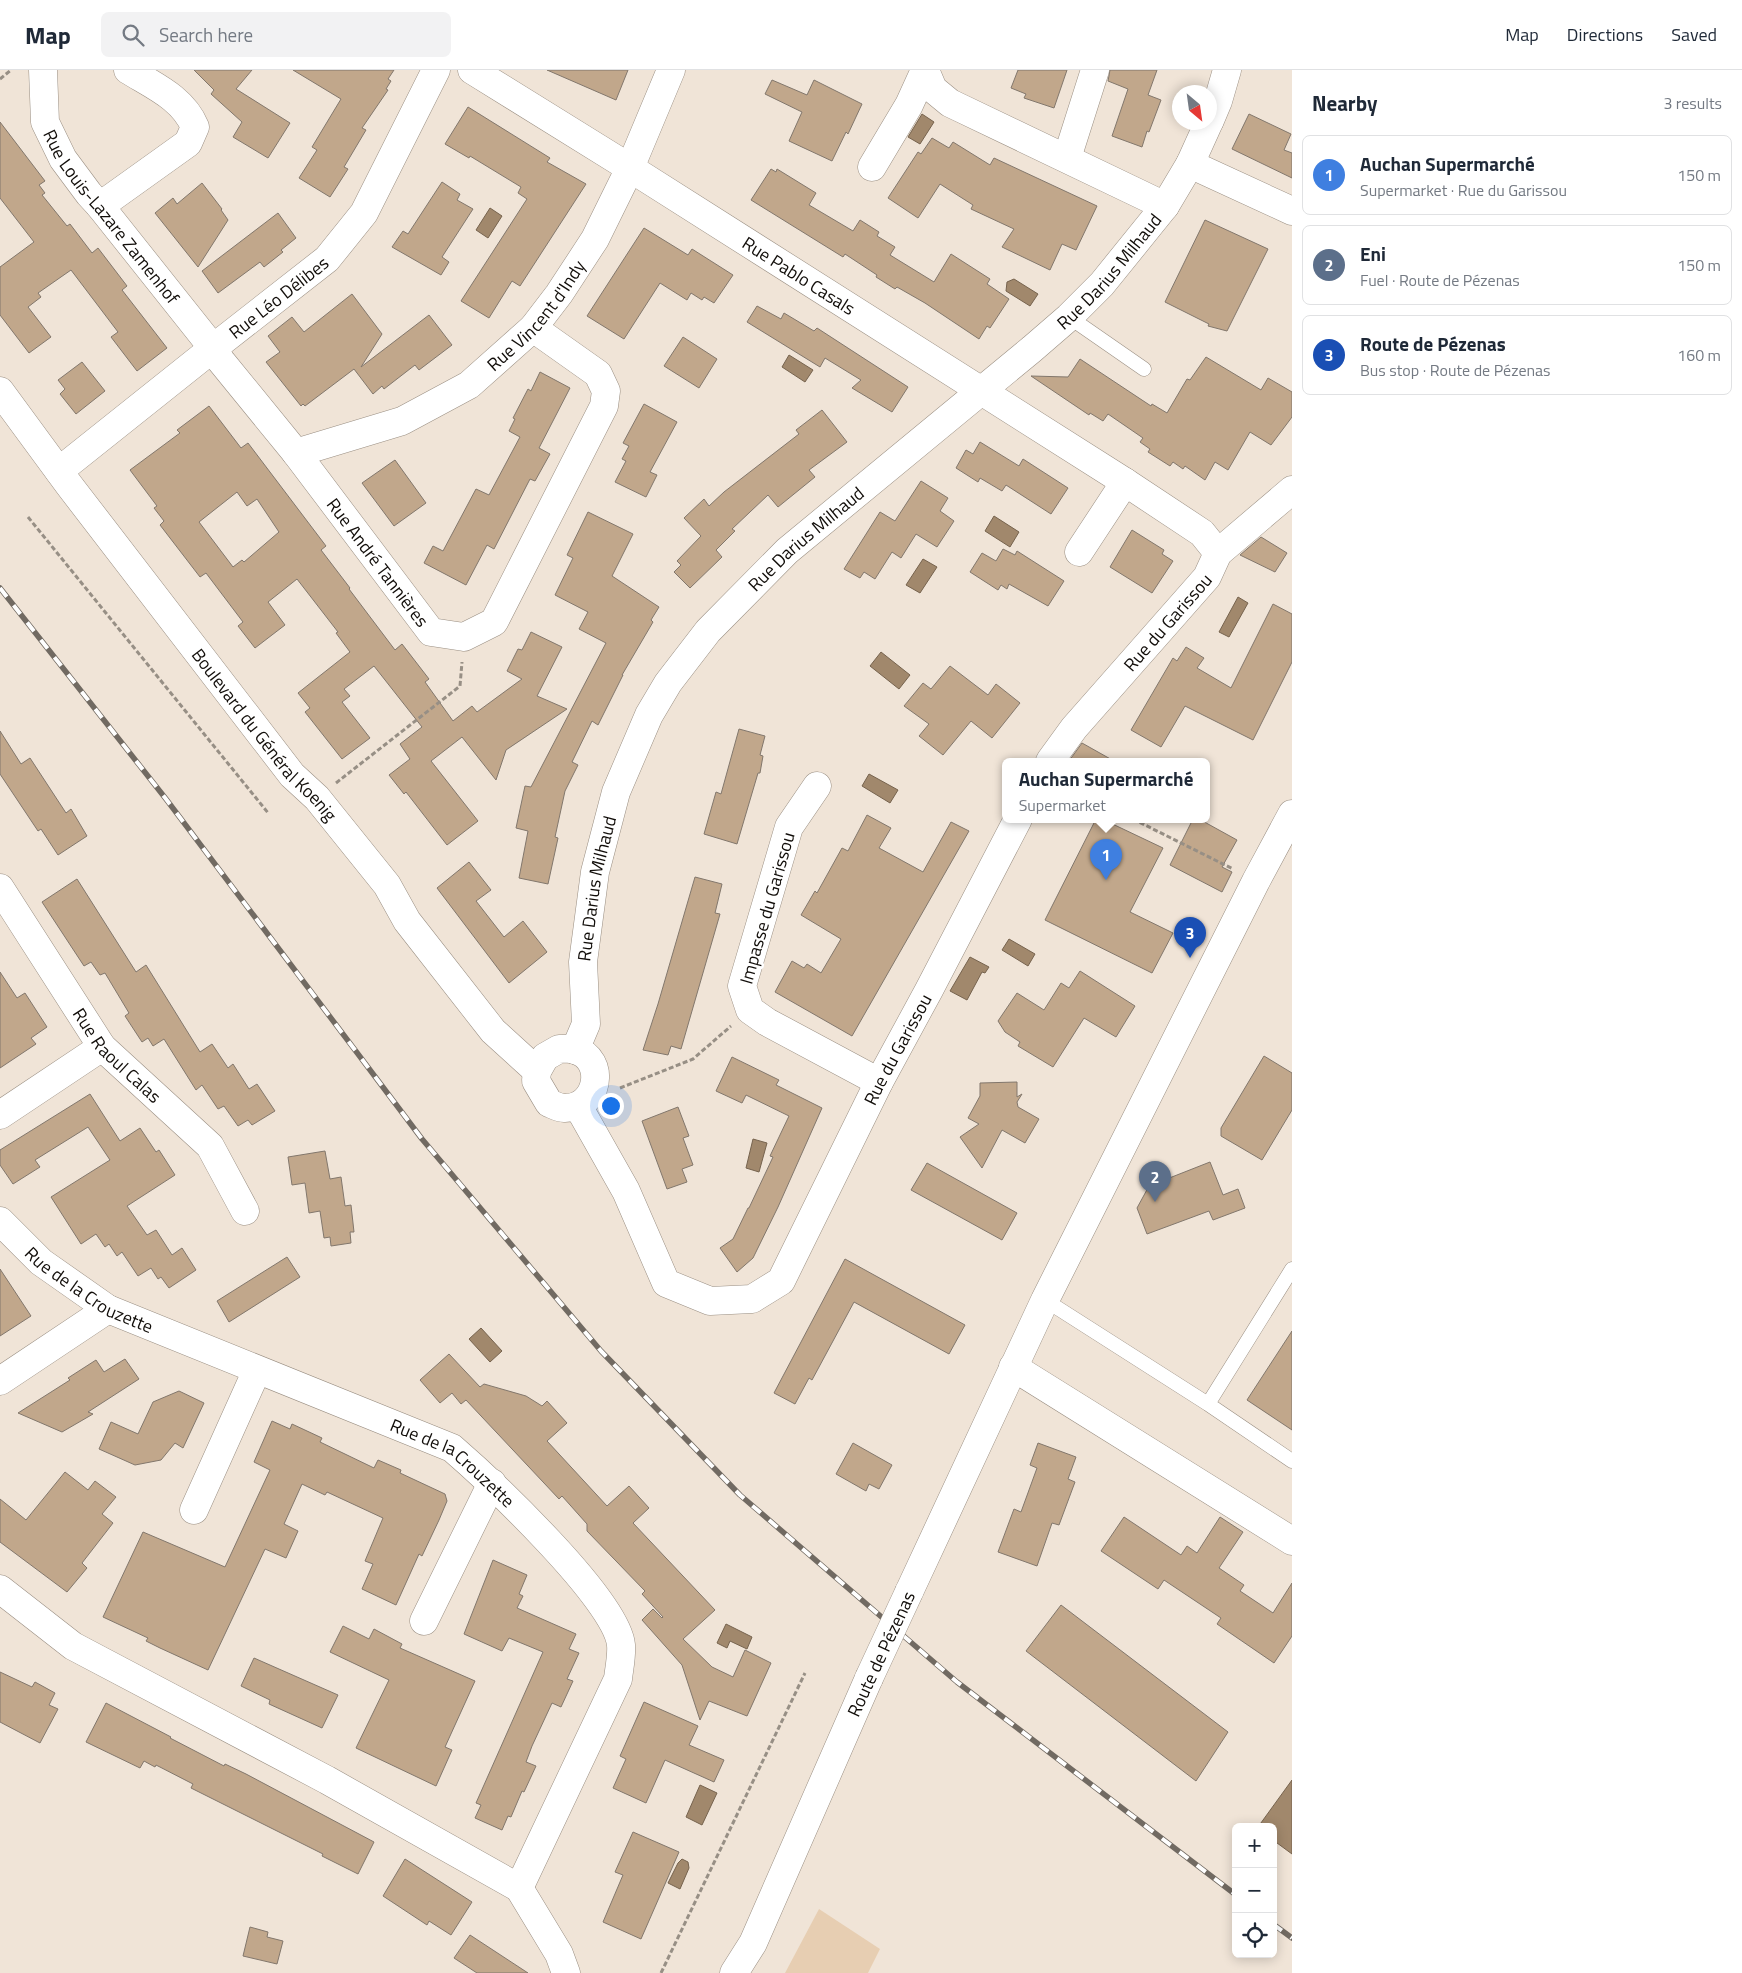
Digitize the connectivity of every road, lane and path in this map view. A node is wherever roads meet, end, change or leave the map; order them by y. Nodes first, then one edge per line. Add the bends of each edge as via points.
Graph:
1 (11, 70) edge
2 (43, 70) edge
3 (128, 70) edge
4 (436, 70) edge
5 (472, 70) edge
6 (671, 70) edge
7 (925, 70) edge
8 (1095, 70) edge
9 (1227, 70) edge
10 (0, 79) edge
11 (1217, 103) edge
12 (1205, 130) edge
13 (1067, 158) junction
14 (1190, 164) junction
15 (872, 167) dead end
16 (630, 168) junction
17 (100, 206) junction
18 (1165, 206) junction
19 (1292, 211) edge
20 (1069, 317) junction
21 (533, 328) junction
22 (212, 349) junction
23 (1144, 368) dead end
24 (0, 391) edge
25 (981, 391) junction
26 (296, 454) junction
27 (59, 472) junction
28 (1124, 482) junction
29 (1292, 490) edge
30 (28, 517) dead end
31 (1079, 552) dead end
32 (1218, 553) junction
33 (464, 637) junction
34 (1052, 758) edge
35 (817, 786) dead end
36 (317, 798) junction
37 (269, 814) dead end
38 (1292, 814) edge
39 (1016, 823) edge
40 (1141, 823) edge
41 (1256, 881) junction
42 (0, 888) edge
43 (750, 1010) junction
44 (102, 1047) junction
45 (575, 1050) junction
46 (537, 1071) junction
47 (879, 1082) junction
48 (586, 1098) junction
49 (0, 1115) edge
50 (245, 1211) dead end
51 (0, 1221) edge
52 (1292, 1269) edge
53 (1045, 1300) junction
54 (108, 1309) junction
55 (1013, 1367) junction
56 (257, 1370) junction
57 (0, 1382) edge
58 (1208, 1404) junction
59 (1292, 1461) edge
60 (492, 1483) junction
61 (194, 1510) dead end
62 (1292, 1541) edge
63 (0, 1589) edge
64 (424, 1621) dead end
65 (805, 1673) dead end
66 (519, 1888) junction
67 (753, 1943) junction
68 (566, 1973) edge
69 (661, 1973) edge
70 (734, 1973) edge
71 (745, 1973) edge

1 - 10 path
2 - 17 street, Rue Louis-Lazare Zamenhof via 45,122 64,159
3 - 17 street via 178,101 190,114 195,127 188,143
4 - 22 street, Rue Léo Délibes via 364,213 327,259
5 - 16 street, Rue Pablo Casals
6 - 16 street, Rue Vincent d'Indy
7 - 13 street via 933,89 950,103
7 - 15 street via 909,105
8 - 13 street
9 - 11 street, Rue Darius Milhaud
12 - 14 street, Rue Darius Milhaud
13 - 18 street
14 - 18 street, Rue Darius Milhaud
14 - 19 street
16 - 21 street, Rue Vincent d'Indy via 595,239
16 - 25 street, Rue Pablo Casals
17 - 22 street, Rue Louis-Lazare Zamenhof
18 - 20 street, Rue Darius Milhaud via 1102,284
20 - 23 lane
20 - 25 street, Rue Darius Milhaud
21 - 26 street, Rue Vincent d'Indy via 469,385 402,421
21 - 33 street via 598,374 606,391 604,406 494,622
22 - 26 street, Rue André Tannières
22 - 27 street, Rue Léo Délibes
24 - 27 street, Boulevard du Général Koenig
25 - 28 street, Rue Pablo Casals
25 - 45 street, Rue Darius Milhaud via 787,551 708,631 668,683 616,792 596,872 583,962 586,1024
26 - 33 street, Rue André Tannières via 431,632
27 - 36 street, Boulevard du Général Koenig via 292,775
28 - 31 street
28 - 32 street, Rue Pablo Casals via 1202,533
29 - 32 street, Rue du Garissou
30 - 37 path
32 - 34 street, Rue du Garissou via 1207,577 1074,728
33 - 36 path via 460,686
35 - 43 street, Impasse du Garissou via 786,836 742,986
36 - 46 street, Boulevard du Général Koenig via 387,885 407,921 493,1031
38 - 41 street, Route de Pézenas
39 - 47 street, Rue du Garissou
40 - 41 path
41 - 53 street, Route de Pézenas
42 - 44 street, Rue Raoul Calas
43 - 47 street, Impasse du Garissou
43 - 48 path via 693,1059 621,1088
44 - 49 street
44 - 50 street, Rue Raoul Calas via 210,1146
45 - 46 street via 559,1049 545,1057
45 - 48 street via 589,1058 596,1073
46 - 48 street via 536,1081 549,1103 563,1108
47 - 48 street, Rue du Garissou via 781,1282 752,1299 710,1301 666,1283
51 - 54 street, Rue de la Crouzette via 41,1262
52 - 58 lane
53 - 55 street, Route de Pézenas
53 - 58 lane
54 - 56 street, Rue de la Crouzette
54 - 57 street
55 - 62 street
55 - 67 street, Route de Pézenas, bridge via 869,1678
56 - 60 street, Rue de la Crouzette via 452,1448
56 - 61 street
58 - 59 lane
60 - 64 street
60 - 66 street, Rue de la Crouzette via 562,1557 608,1613 621,1644 618,1679
63 - 66 street via 73,1646 327,1780
65 - 69 path
66 - 68 street
67 - 70 street, Route de Pézenas
67 - 71 street, Route de Pézenas

